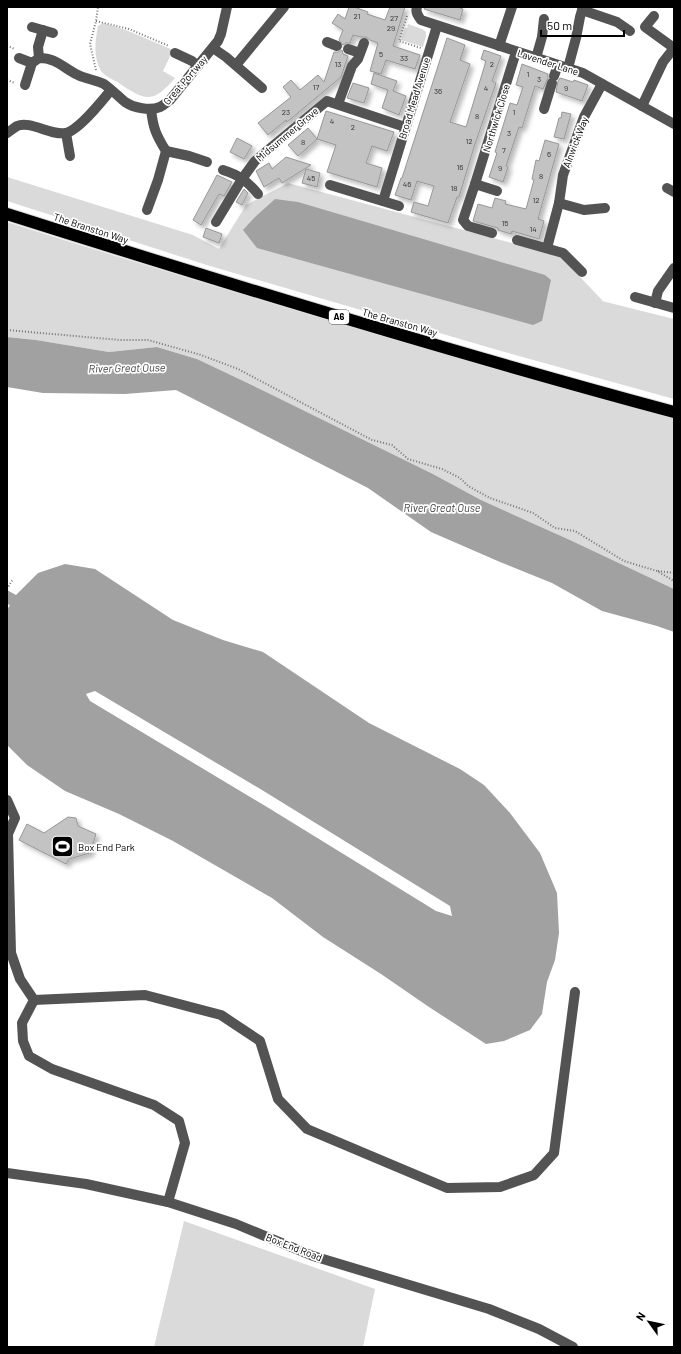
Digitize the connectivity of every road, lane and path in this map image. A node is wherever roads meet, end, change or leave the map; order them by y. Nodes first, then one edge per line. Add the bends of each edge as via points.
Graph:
1 (98, 7) edge
2 (227, 7) edge
3 (284, 7) edge
4 (417, 7) edge
5 (512, 7) edge
6 (583, 8) edge
7 (408, 14) dead end
8 (654, 16) dead end
9 (544, 19) dead end
10 (96, 21) junction
11 (437, 26) junction
12 (32, 27) dead end
13 (630, 31) dead end
14 (327, 42) dead end
15 (364, 43) dead end
16 (337, 46) dead end
17 (499, 46) junction
18 (212, 48) junction
19 (674, 48) edge
20 (348, 49) dead end
21 (429, 51) junction
22 (516, 52) junction
23 (175, 53) joint
24 (360, 54) junction
25 (19, 58) dead end
26 (536, 58) junction
27 (36, 60) junction
28 (236, 65) junction
29 (198, 66) junction
30 (563, 66) junction
31 (98, 81) junction
32 (602, 84) junction
33 (25, 86) dead end
34 (262, 88) dead end
35 (110, 90) junction
36 (338, 104) junction
37 (642, 106) junction
38 (151, 109) junction
39 (544, 109) dead end
40 (674, 124) edge
41 (405, 127) junction
42 (7, 133) edge
43 (66, 133) junction
44 (166, 151) junction
45 (70, 156) dead end
46 (207, 162) dead end
47 (223, 170) dead end
48 (242, 178) junction
49 (475, 184) junction
50 (330, 185) dead end
51 (497, 191) dead end
52 (258, 194) dead end
53 (383, 201) junction
54 (559, 203) junction
55 (399, 206) dead end
56 (605, 208) dead end
57 (147, 210) dead end
58 (7, 214) edge
59 (216, 222) dead end
60 (492, 233) dead end
61 (517, 240) dead end
62 (547, 248) junction
63 (674, 268) edge
64 (582, 272) dead end
65 (635, 297) dead end
66 (655, 303) junction
67 (674, 308) edge
68 (7, 330) edge
69 (674, 412) edge
70 (657, 570) junction
71 (674, 573) edge
72 (13, 579) dead end
73 (674, 581) edge
74 (7, 589) edge
75 (7, 800) edge
76 (575, 992) dead end
77 (34, 1000) junction
78 (7, 1173) edge
79 (168, 1202) junction
80 (573, 1347) edge

1 - 10 path
2 - 18 street, Great Portway via 221,34
3 - 28 street
4 - 11 street via 421,20
5 - 17 street
6 - 13 street via 617,22
6 - 30 street via 576,38
7 - 21 path via 399,41
8 - 19 street via 646,27
9 - 26 street
10 - 23 path via 129,29 174,48
10 - 31 path via 90,44
11 - 17 street, Lavender Lane
11 - 21 street, Broad Mead Avenue
12 - 27 street via 48,32 38,47
14 - 16 street
15 - 24 street
17 - 22 street, Lavender Lane
18 - 28 street
18 - 29 street, Great Portway
19 - 37 street via 663,62
20 - 24 street
21 - 41 street, Broad Mead Avenue
22 - 26 street, Lavender Lane
22 - 49 street, Northwick Close
23 - 29 street
24 - 36 street via 352,66
25 - 27 street, Great Portway
26 - 30 street, Lavender Lane
27 - 31 street, Great Portway via 48,58 76,75
27 - 33 street
28 - 34 street
29 - 38 street, Great Portway via 170,100 161,107
30 - 32 street, Lavender Lane via 583,73
30 - 39 street via 553,79
31 - 35 street, Great Portway
32 - 37 street, Lavender Lane
32 - 54 street, Alnwick Way via 584,117 563,175
35 - 38 street, Great Portway via 126,103
35 - 43 street via 102,102 77,127
36 - 41 street, Midsummer Grove
36 - 48 street, Midsummer Grove via 327,101 255,161
37 - 40 street, Lavender Lane
38 - 44 street via 153,126
41 - 53 street, Broad Mead Avenue
42 - 43 street via 18,125 26,125 54,133
43 - 45 street
44 - 46 street
44 - 57 street
47 - 48 street
48 - 52 street
48 - 59 street, Midsummer Grove
49 - 51 street
49 - 60 street, Northwick Close via 463,220 468,226
50 - 53 street
53 - 55 street
54 - 56 street via 584,210
54 - 62 street, Alnwick Way
58 - 69 highway, The Branston Way / A6 via 378,328
61 - 62 street
62 - 64 street via 563,253
63 - 66 street via 658,291
65 - 66 street
66 - 67 street
68 - 70 path via 148,340 238,369 372,440 392,445 408,459 442,469 490,498 533,513 555,528 575,531 624,561
70 - 71 path
70 - 73 path
72 - 74 path
75 - 77 street via 15,818 8,834 11,952 20,980
76 - 77 street via 554,1153 534,1175 500,1187 485,1188 447,1188 307,1129 278,1099 260,1041 221,1015 145,995
77 - 79 street via 22,1023 23,1041 29,1056 52,1069 154,1105 179,1121 185,1143
78 - 79 street, Box End Road via 86,1184
79 - 80 street, Box End Road via 236,1224 313,1256 489,1309

